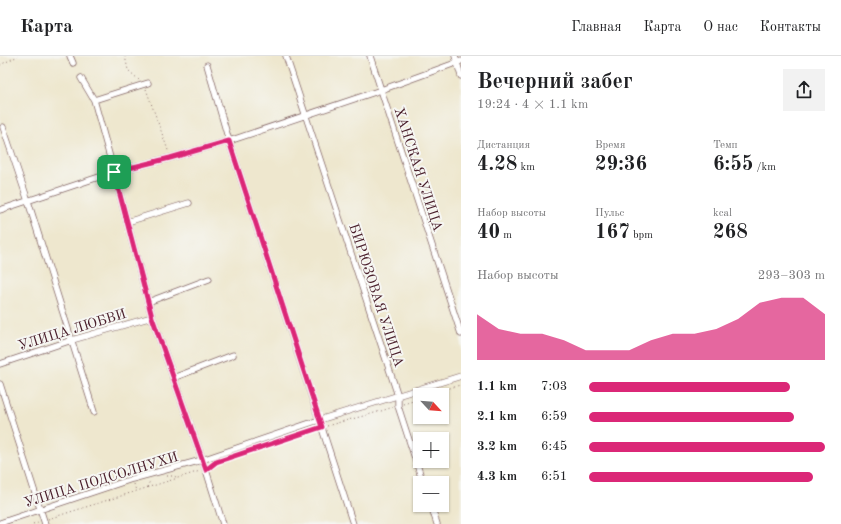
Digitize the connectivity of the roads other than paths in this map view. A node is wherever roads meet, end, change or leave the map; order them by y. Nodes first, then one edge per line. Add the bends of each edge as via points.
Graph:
1 (70, 56) edge
2 (286, 56) edge
3 (370, 56) edge
4 (455, 56) edge
5 (459, 62) edge
6 (73, 63) dead end
7 (207, 65) dead end
8 (461, 76) edge
9 (81, 78) dead end
10 (146, 84) road end
11 (381, 90) junction
12 (94, 100) junction
13 (306, 116) junction
14 (2, 127) dead end
15 (229, 141) junction
16 (114, 172) junction
17 (28, 201) junction
18 (189, 203) dead end
19 (0, 210) edge
20 (127, 222) junction
21 (209, 279) dead end
22 (148, 302) junction
23 (152, 317) junction
24 (461, 334) edge
25 (72, 340) junction
26 (233, 355) dead end
27 (0, 364) edge
28 (461, 376) edge
29 (173, 378) junction
30 (0, 384) edge
31 (398, 396) junction
32 (94, 412) dead end
33 (319, 420) junction
34 (202, 460) junction
35 (422, 476) edge
36 (40, 510) junction
37 (433, 512) edge
38 (44, 522) edge
39 (0, 524) edge
40 (223, 524) edge
41 (353, 524) edge
42 (437, 524) edge

1 - 6 street
2 - 13 street, БИРЮЗОВАЯ УЛИЦА
3 - 11 street, ХАНСКАЯ УЛИЦА
4 - 5 street
5 - 8 street
5 - 11 street
7 - 15 street
9 - 12 street
10 - 12 street
11 - 13 street
11 - 24 street, ХАНСКАЯ УЛИЦА
12 - 16 street
13 - 15 street
13 - 31 street, БИРЮЗОВАЯ УЛИЦА
14 - 17 street
15 - 16 street
15 - 33 street
16 - 17 street
16 - 20 street
17 - 19 street
17 - 25 street
18 - 20 street
20 - 22 street
21 - 22 street
22 - 23 street
23 - 25 street, УЛИЦА ЛЮБВИ
23 - 29 street
25 - 27 street, УЛИЦА ЛЮБВИ
25 - 32 street
26 - 29 street
28 - 31 street, УЛИЦА ПОДСОЛНУХИ
29 - 34 street
30 - 36 street
31 - 33 street, УЛИЦА ПОДСОЛНУХИ
31 - 35 street, БИРЮЗОВАЯ УЛИЦА via 398,406
33 - 34 street, УЛИЦА ПОДСОЛНУХИ
33 - 41 street
34 - 36 street, УЛИЦА ПОДСОЛНУХИ via 132,479
34 - 40 street
36 - 38 street
36 - 39 street, УЛИЦА ПОДСОЛНУХИ
37 - 42 street

